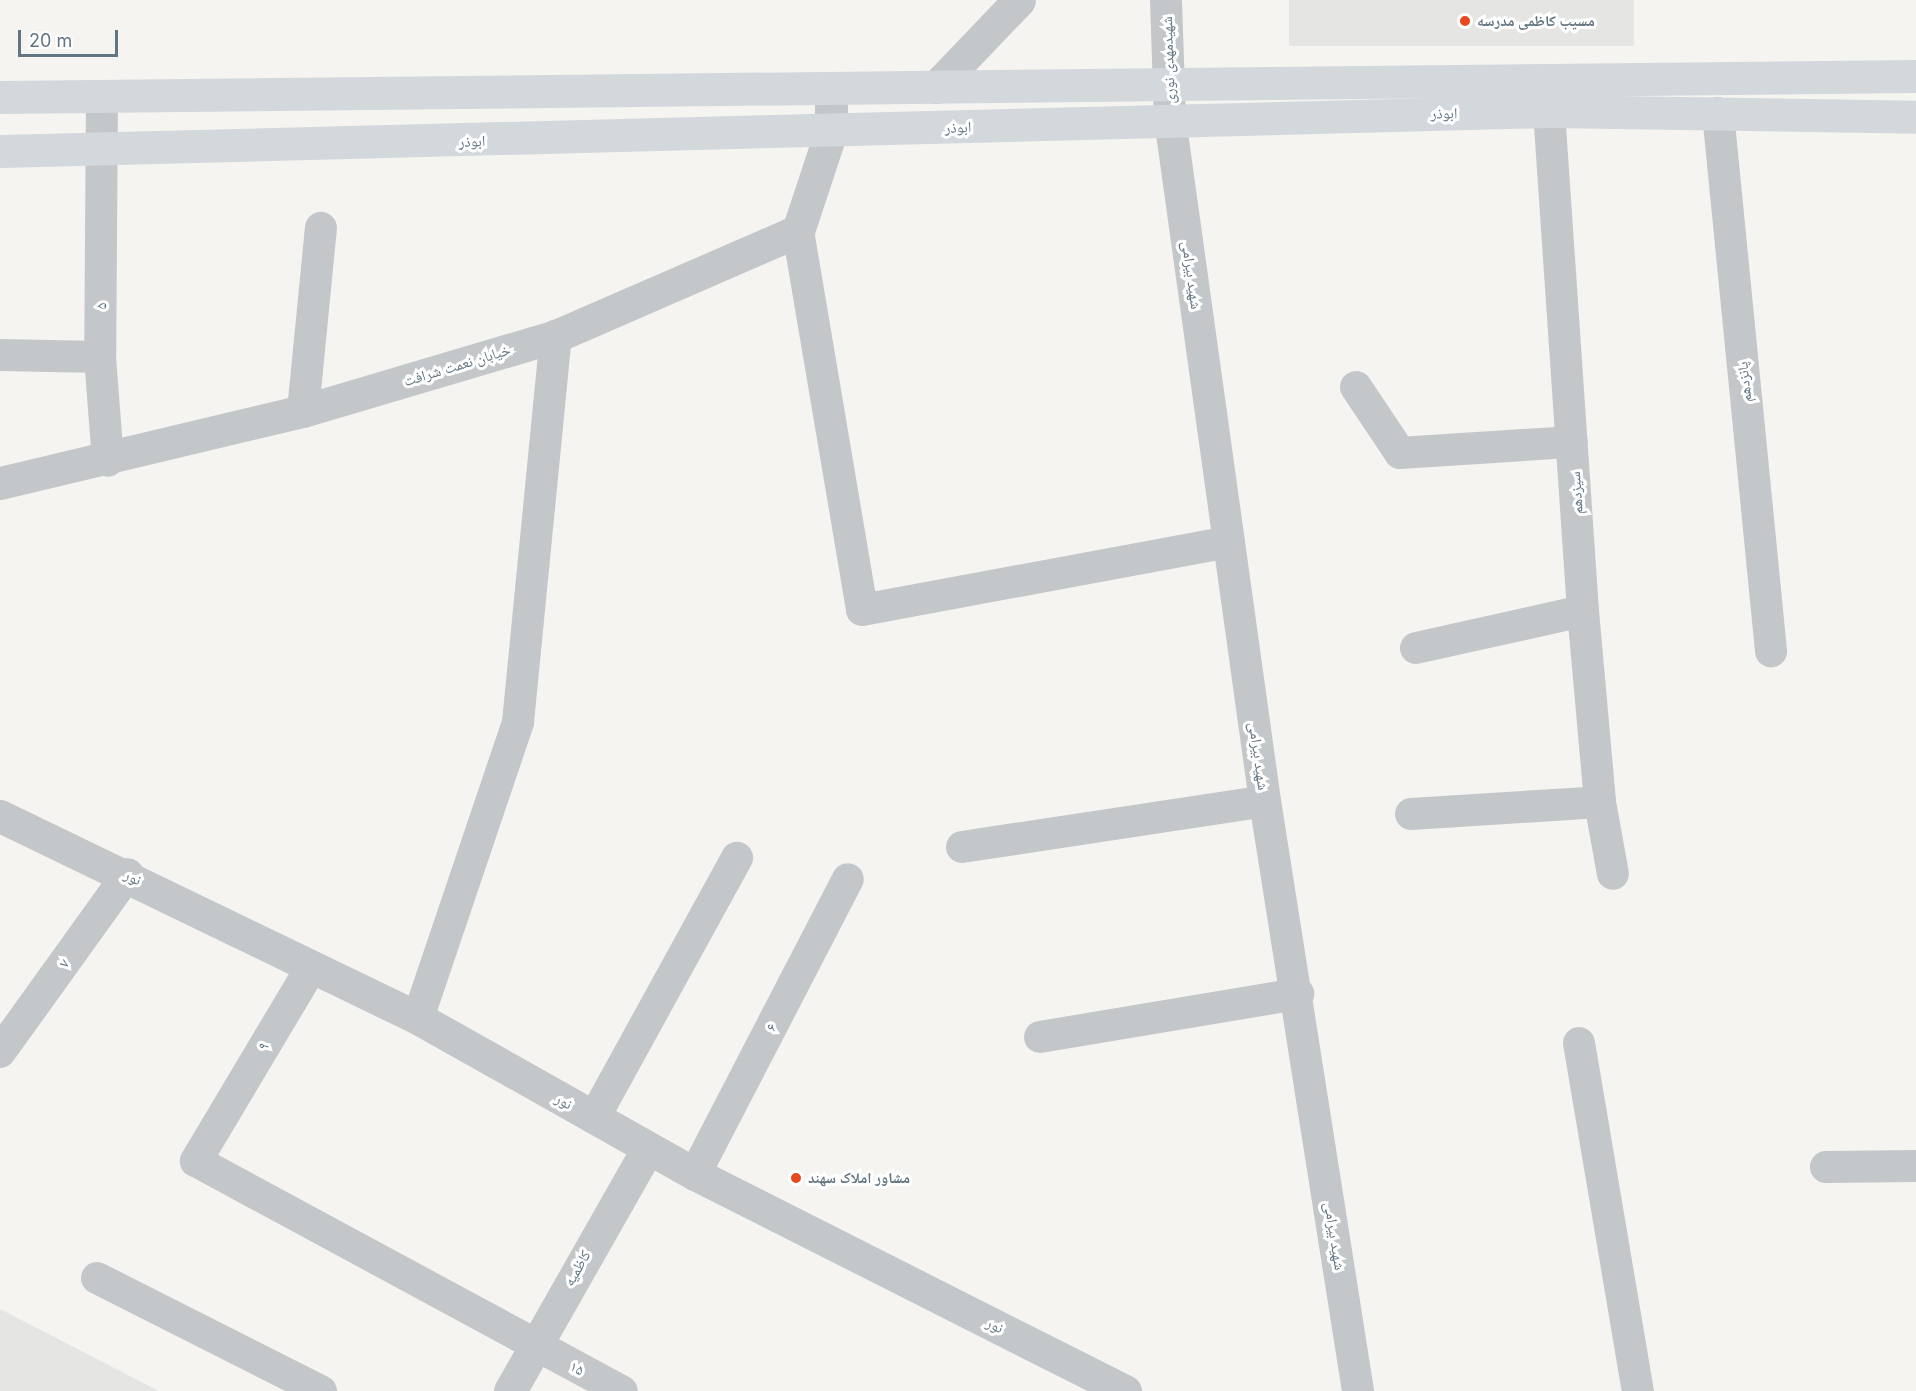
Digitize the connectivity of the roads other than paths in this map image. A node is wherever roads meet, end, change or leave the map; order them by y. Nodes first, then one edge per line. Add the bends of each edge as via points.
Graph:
1 (1019, 0) edge
2 (1166, 0) edge
3 (1916, 76) edge
4 (1169, 82) junction
5 (936, 87) junction
6 (831, 92) junction
7 (0, 97) edge
8 (102, 97) junction
9 (1549, 111) junction
10 (1718, 113) junction
11 (1916, 117) edge
12 (1170, 120) junction
13 (831, 131) junction
14 (0, 151) edge
15 (104, 151) junction
16 (321, 228) dead end
17 (798, 231) junction
18 (556, 336) junction
19 (0, 355) edge
20 (100, 357) junction
21 (1356, 387) dead end
22 (303, 411) junction
23 (1572, 442) junction
24 (108, 461) junction
25 (0, 483) edge
26 (1229, 542) junction
27 (1583, 611) junction
28 (1416, 648) dead end
29 (1771, 651) dead end
30 (1265, 801) junction
31 (1600, 802) junction
32 (1411, 814) dead end
33 (0, 816) edge
34 (962, 847) dead end
35 (737, 858) dead end
36 (129, 874) junction
37 (1613, 874) dead end
38 (848, 879) dead end
39 (311, 968) junction
40 (1298, 994) junction
41 (418, 1018) junction
42 (1040, 1037) dead end
43 (1579, 1043) dead end
44 (0, 1052) edge
45 (594, 1118) junction
46 (648, 1148) junction
47 (1916, 1166) edge
48 (1826, 1167) dead end
49 (695, 1174) junction
50 (97, 1278) dead end
51 (533, 1344) junction
52 (321, 1391) edge
53 (510, 1391) edge
54 (622, 1391) edge
55 (1125, 1391) edge
56 (1359, 1391) edge
57 (1638, 1391) edge

1 - 5 street
2 - 4 street, شهیدمهدی نوری
3 - 4 main road
4 - 5 main road
4 - 12 street, شهیدمهدی نوری
5 - 6 main road
6 - 8 main road
6 - 13 street
7 - 8 main road
8 - 15 street, ۵
9 - 10 main road, ابوذر
9 - 12 main road, ابوذر
9 - 23 street, سیزدهم
10 - 11 main road, ابوذر
10 - 29 street, پانزدهم
12 - 13 main road, ابوذر
12 - 26 street, شهید بیرامی
13 - 15 main road, ابوذر
13 - 17 street
14 - 15 main road, ابوذر
15 - 20 street, ۵
16 - 22 street
17 - 18 street, خیابان نعمت شرافت
17 - 26 street via 862,610
18 - 22 street, خیابان نعمت شرافت
18 - 41 street via 518,722
19 - 20 street
20 - 24 street, ۵
21 - 23 street via 1400,453
22 - 24 street, خیابان نعمت شرافت
23 - 27 street, سیزدهم
24 - 25 street, خیابان نعمت شرافت
26 - 30 street, شهید بیرامی
27 - 28 street
27 - 31 street, سیزدهم
30 - 34 street
30 - 40 street, شهید بیرامی
31 - 32 street
31 - 37 street, سیزدهم
33 - 36 street, نور
35 - 45 street
36 - 39 street, نور
36 - 44 street, ۷
38 - 49 street, ۶
39 - 41 street, نور
39 - 51 street, ۹ via 196,1161
40 - 42 street
40 - 56 street, شهید بیرامی
41 - 45 street, نور
43 - 57 street
45 - 46 street, نور
46 - 49 street, نور
46 - 51 street, کاظمیه
47 - 48 street
49 - 55 street, نور
50 - 52 street
51 - 53 street, کاظمیه
51 - 54 street, ۱۵

